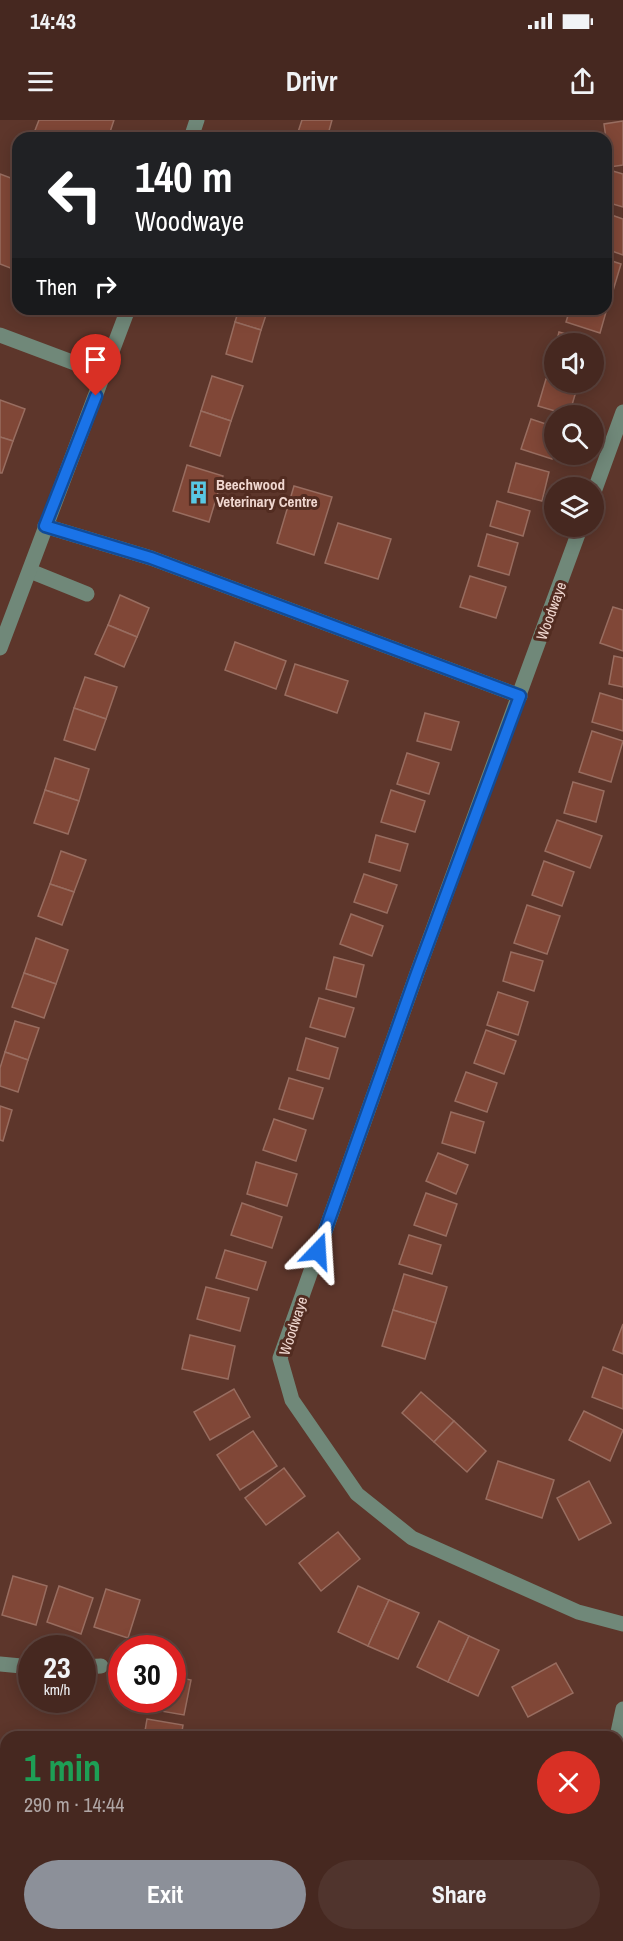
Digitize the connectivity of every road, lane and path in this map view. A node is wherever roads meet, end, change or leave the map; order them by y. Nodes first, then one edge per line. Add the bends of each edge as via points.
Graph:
1 (126, 315) edge
2 (0, 335) edge
3 (104, 374) junction
4 (623, 412) edge
5 (599, 477) edge
6 (45, 526) junction
7 (577, 537) edge
8 (30, 571) junction
9 (87, 594) dead end
10 (0, 648) edge
11 (520, 696) junction
12 (623, 1624) edge
13 (0, 1664) edge
14 (18, 1666) edge
15 (96, 1666) edge
16 (101, 1666) dead end
17 (623, 1709) edge
18 (618, 1731) edge

1 - 3 street
2 - 3 street
3 - 6 street
4 - 5 street
6 - 8 street
6 - 11 street via 151,558
7 - 11 street, Woodwaye
8 - 9 street
8 - 10 street
11 - 12 street, Woodwaye via 280,1358 292,1400 357,1494 412,1538 578,1612
13 - 14 street
15 - 16 street
17 - 18 street

